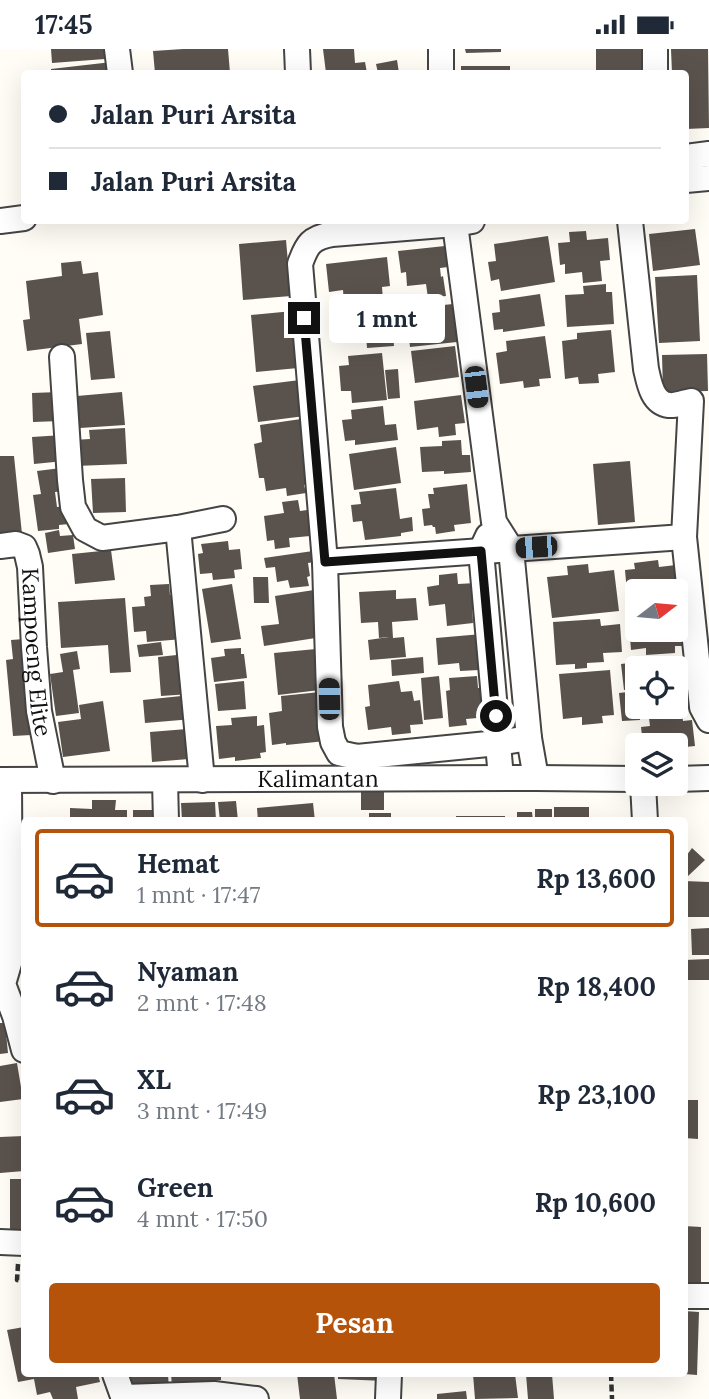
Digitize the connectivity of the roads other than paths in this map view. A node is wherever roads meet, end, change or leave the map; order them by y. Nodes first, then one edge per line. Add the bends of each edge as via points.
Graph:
1 (117, 49) edge
2 (297, 49) edge
3 (441, 49) edge
4 (655, 49) edge
5 (120, 70) edge
6 (298, 70) edge
7 (441, 70) edge
8 (655, 70) edge
9 (709, 154) edge
10 (689, 157) edge
11 (709, 178) edge
12 (689, 180) edge
13 (21, 218) edge
14 (0, 221) edge
15 (442, 224) edge
16 (464, 224) edge
17 (630, 224) edge
18 (62, 357) dead end
19 (700, 401) edge
20 (223, 519) dead end
21 (494, 522) junction
22 (178, 528) junction
23 (684, 537) junction
24 (0, 546) edge
25 (511, 549) junction
26 (481, 551) junction
27 (325, 562) junction
28 (709, 720) edge
29 (529, 738) junction
30 (498, 743) junction
31 (502, 778) junction
32 (536, 778) junction
33 (709, 778) edge
34 (625, 779) edge
35 (688, 779) edge
36 (4, 780) edge
37 (202, 780) junction
38 (53, 781) junction
39 (165, 781) junction
40 (644, 796) edge
41 (166, 817) edge
42 (645, 817) edge
43 (1, 984) edge
44 (20, 1015) edge
45 (0, 1242) edge
46 (21, 1243) edge
47 (688, 1296) edge
48 (709, 1296) edge
49 (389, 1377) edge
50 (121, 1390) edge
51 (256, 1399) edge
52 (388, 1399) edge

1 - 5 street
2 - 6 street
3 - 7 street
4 - 8 street
9 - 10 street
11 - 12 street
13 - 14 street
15 - 27 street via 317,237 306,247 300,264
16 - 21 street
17 - 19 street via 651,390 669,405
18 - 22 street via 73,507 85,529 102,538
19 - 23 street
20 - 22 street
21 - 25 street
21 - 26 street
22 - 37 street
23 - 25 street
23 - 28 street via 702,707
24 - 38 street, Kampoeng Elite via 24,547 30,567 39,711
25 - 26 street
25 - 29 street
26 - 27 street
26 - 30 street
27 - 30 street via 330,726 339,753 357,757
29 - 30 street
29 - 32 street
30 - 31 street
31 - 32 street, Kalimantan
31 - 37 street, Kalimantan
32 - 34 street, Kalimantan
33 - 35 street
36 - 38 street, Kalimantan
36 - 43 street via 10,960
37 - 39 street, Kalimantan
38 - 39 street, Kalimantan
39 - 41 street
40 - 42 street
43 - 44 street
45 - 46 street
47 - 48 street
49 - 52 street
50 - 51 street

